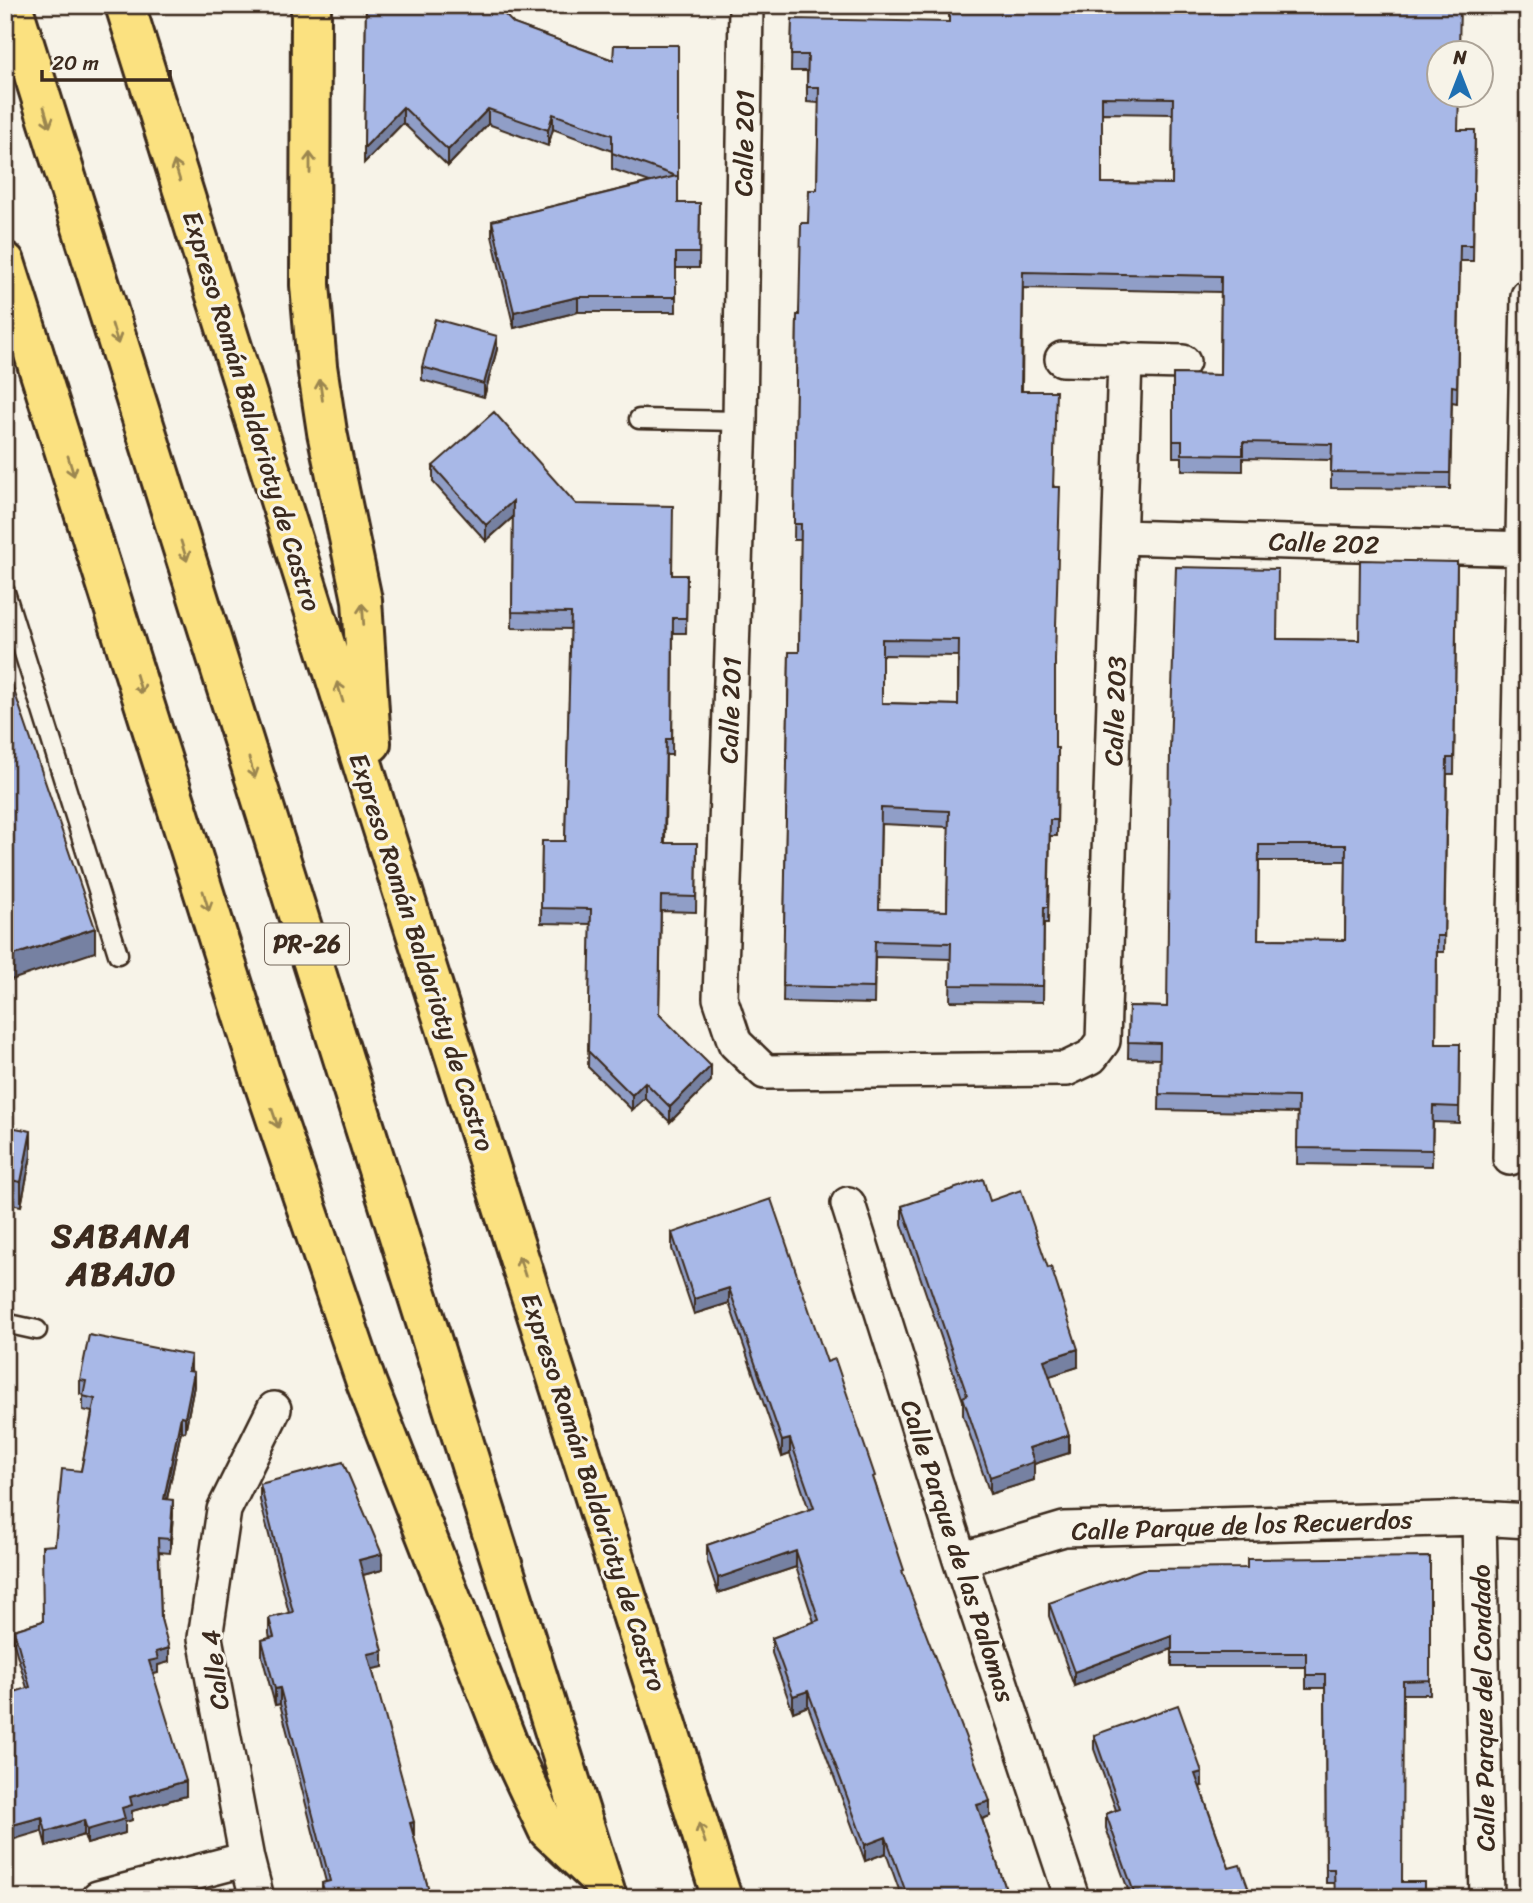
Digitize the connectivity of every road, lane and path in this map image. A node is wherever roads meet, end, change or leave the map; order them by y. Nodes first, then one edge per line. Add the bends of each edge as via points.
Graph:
1 (12, 5) edge
2 (125, 5) edge
3 (312, 5) edge
4 (746, 5) edge
5 (5, 261) edge
6 (1528, 296) edge
7 (5, 317) edge
8 (1062, 359) dead end
9 (1125, 360) junction
10 (1183, 362) dead end
11 (56, 417) junction
12 (639, 419) dead end
13 (740, 421) junction
14 (1121, 537) junction
15 (1524, 549) edge
16 (5, 592) edge
17 (375, 804) junction
18 (118, 954) dead end
19 (1091, 1058) joint
20 (1510, 1158) dead end
21 (848, 1204) dead end
22 (5, 1323) edge
23 (37, 1330) dead end
24 (274, 1409) dead end
25 (1479, 1518) junction
26 (1528, 1521) edge
27 (960, 1560) junction
28 (247, 1859) junction
29 (605, 1890) edge
30 (98, 1898) edge
31 (257, 1898) edge
32 (722, 1898) edge
33 (1072, 1898) edge
34 (1487, 1898) edge

1 -> 29 highway, PR-26
17 -> 2 highway, Expreso Román Baldorioty de Castro
17 -> 3 highway via 362,600 327,432 310,285
4 - 13 street, Calle 201
5 - 11 highway
6 - 15 street
7 - 11 highway
8 - 9 street
9 - 10 street
9 - 14 street, Calle 203
11 -> 29 highway via 261,1074 366,1382 510,1749 548,1830
12 - 13 lane
13 - 19 street, Calle 201 via 720,998 735,1043 765,1072 1066,1069
14 - 15 street, Calle 202
14 - 19 street, Calle 203 via 1103,1041
15 - 20 street
16 - 18 lane
32 -> 17 highway, Expreso Román Baldorioty de Castro
21 - 27 street, Calle Parque de las Palomas
22 - 23 lane
24 - 28 street, Calle 4 via 224,1510 205,1638
25 - 26 street, Calle Parque de los Recuerdos
25 - 27 street, Calle Parque de los Recuerdos via 1064,1529
25 - 34 street, Calle Parque del Condado
27 - 33 street, Calle Parque de las Palomas
28 - 30 street
28 - 31 street, Calle 4

